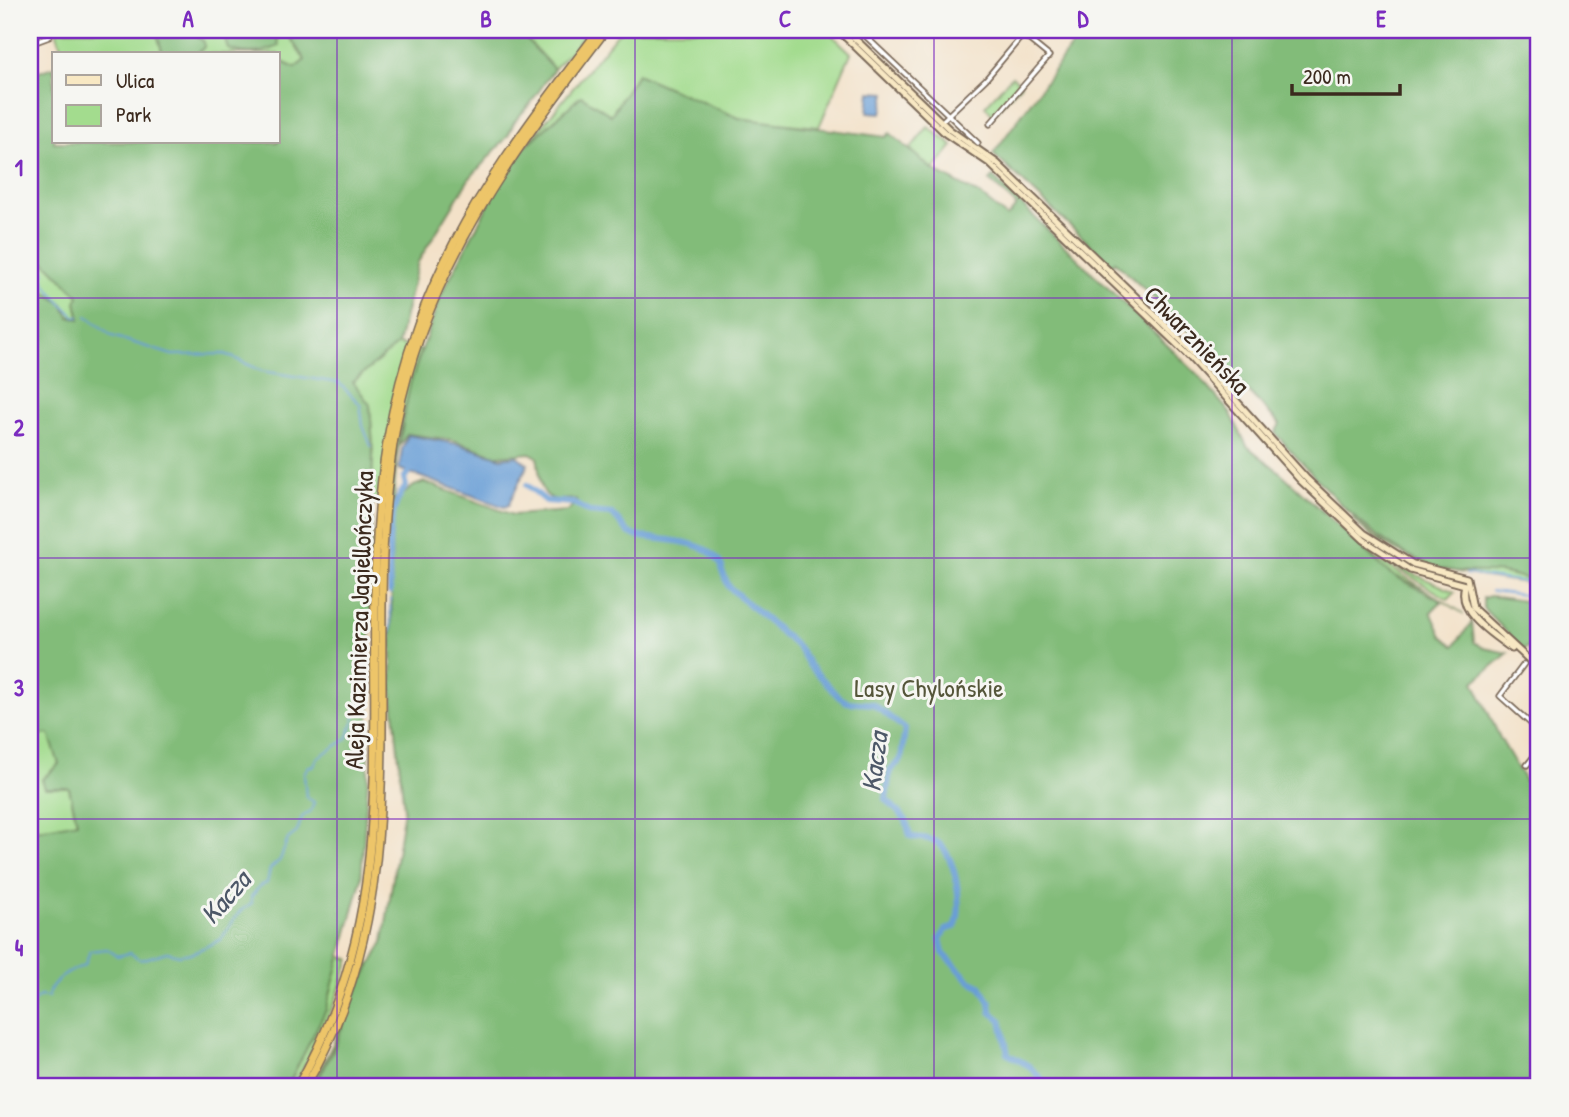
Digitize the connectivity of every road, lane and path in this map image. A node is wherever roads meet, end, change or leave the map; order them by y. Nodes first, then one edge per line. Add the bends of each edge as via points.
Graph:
1 (52, 30) edge
2 (612, 30) edge
3 (838, 30) edge
4 (846, 30) edge
5 (859, 30) edge
6 (1017, 30) edge
7 (600, 32) edge
8 (1026, 32) edge
9 (30, 44) edge
10 (947, 115) junction
11 (939, 124) junction
12 (990, 124) dead end
13 (978, 143) dead end
14 (1524, 661) junction
15 (1539, 669) edge
16 (1539, 731) edge
17 (1539, 750) edge
18 (1527, 765) dead end
19 (297, 1087) edge
20 (305, 1087) edge

1 - 9 street via 49,37
2 - 7 highway
3 - 11 main road, Chwarznieńska
4 - 11 main road, Chwarznieńska
5 - 10 street
6 - 8 street
7 - 19 highway, Aleja Kazimierza Jagiellończyka via 520,134 475,201 435,281 401,378 379,516 375,792 366,897 344,985
7 - 20 highway, Aleja Kazimierza Jagiellończyka via 480,205 442,281 410,367 395,433 386,509 382,807 375,888 350,989 328,1046
8 - 10 street
8 - 12 street via 1048,58
10 - 11 street
10 - 13 street
11 - 14 main road, Chwarznieńska via 997,163 1187,346 1265,437 1376,542 1419,566 1467,578 1473,608
14 - 15 main road, Chwarznieńska
14 - 16 street via 1500,696
17 - 18 street

